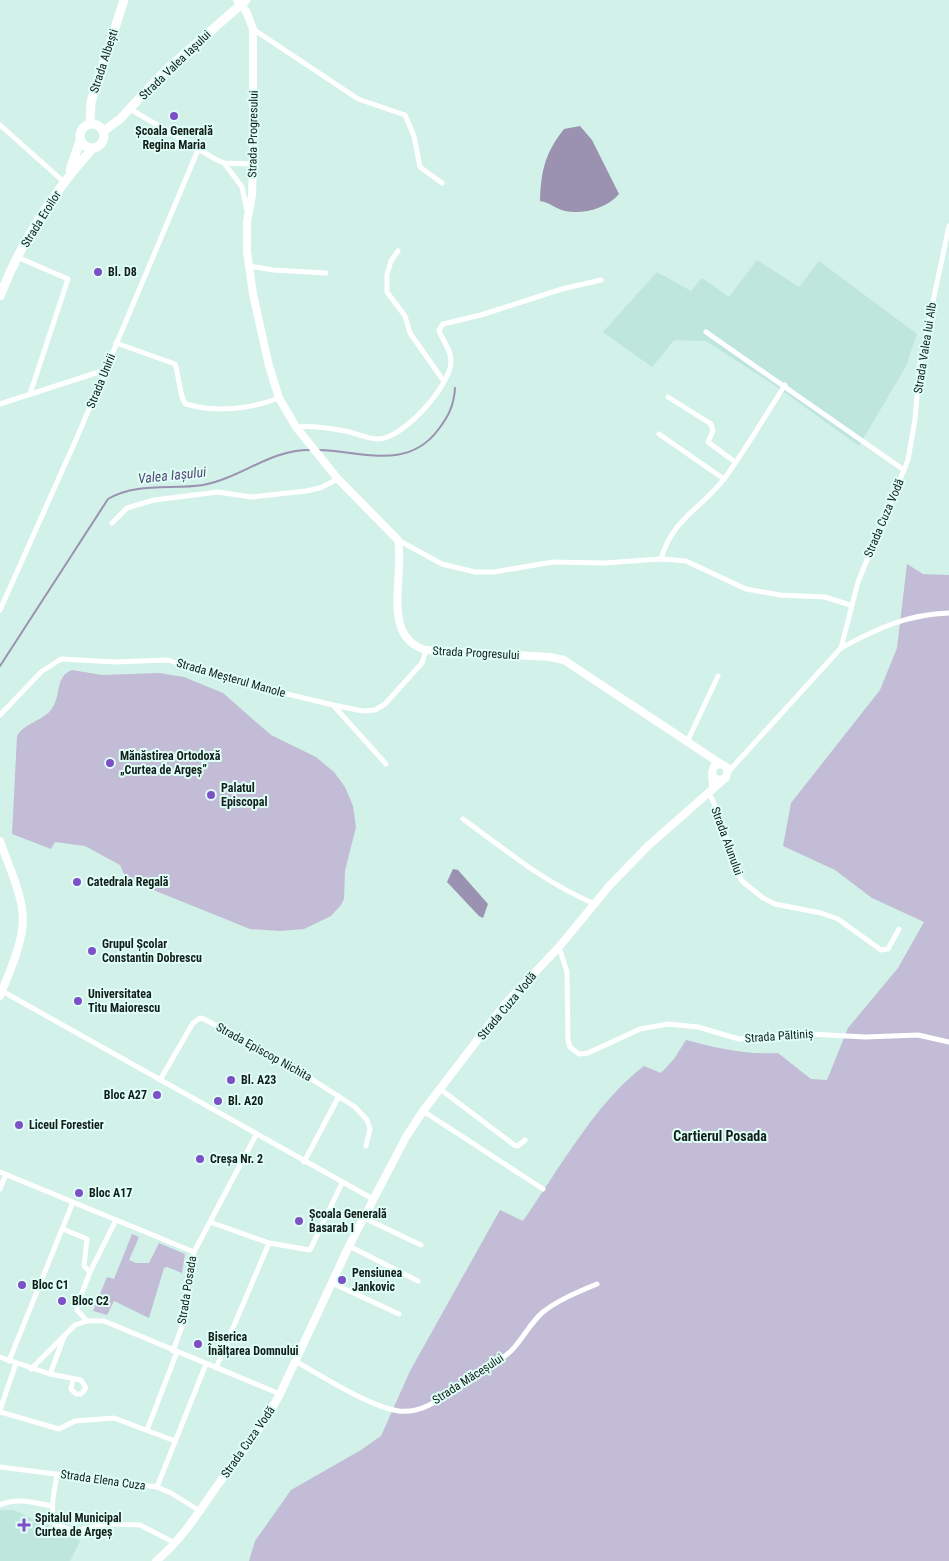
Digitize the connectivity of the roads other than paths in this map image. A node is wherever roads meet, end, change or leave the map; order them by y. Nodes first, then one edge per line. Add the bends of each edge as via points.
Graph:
1 (124, 0) edge
2 (242, 1) edge
3 (253, 30) junction
4 (130, 109) junction
5 (90, 123) junction
6 (0, 125) edge
7 (104, 131) junction
8 (80, 141) junction
9 (93, 148) junction
10 (198, 150) junction
11 (224, 162) junction
12 (253, 164) junction
13 (66, 179) junction
14 (442, 183) dead end
15 (247, 222) junction
16 (949, 226) edge
17 (398, 251) dead end
18 (17, 257) junction
19 (249, 266) junction
20 (326, 272) dead end
21 (601, 280) dead end
22 (0, 296) edge
23 (706, 332) dead end
24 (116, 343) junction
25 (105, 370) junction
26 (444, 380) junction
27 (785, 385) junction
28 (30, 394) junction
29 (668, 397) dead end
30 (279, 398) junction
31 (0, 404) edge
32 (296, 427) junction
33 (659, 434) dead end
34 (735, 462) junction
35 (904, 470) junction
36 (338, 479) junction
37 (724, 479) junction
38 (112, 523) dead end
39 (398, 540) junction
40 (662, 559) junction
41 (850, 605) junction
42 (0, 610) edge
43 (949, 613) edge
44 (841, 648) junction
45 (426, 650) junction
46 (718, 676) dead end
47 (333, 705) junction
48 (0, 715) edge
49 (687, 742) junction
50 (706, 756) junction
51 (386, 764) dead end
52 (725, 767) junction
53 (713, 773) junction
54 (723, 780) junction
55 (711, 790) junction
56 (463, 819) dead end
57 (0, 841) edge
58 (595, 904) junction
59 (899, 929) dead end
60 (559, 948) junction
61 (1, 993) edge
62 (949, 1042) edge
63 (160, 1080) junction
64 (440, 1089) junction
65 (339, 1096) junction
66 (423, 1111) junction
67 (256, 1135) junction
68 (525, 1140) dead end
69 (366, 1146) dead end
70 (304, 1162) junction
71 (3, 1173) edge
72 (342, 1183) junction
73 (0, 1189) edge
74 (543, 1189) dead end
75 (373, 1199) junction
76 (73, 1202) junction
77 (364, 1218) junction
78 (116, 1220) junction
79 (210, 1222) junction
80 (63, 1229) junction
81 (268, 1242) junction
82 (421, 1245) dead end
83 (349, 1246) junction
84 (194, 1252) junction
85 (90, 1272) junction
86 (418, 1281) dead end
87 (332, 1283) junction
88 (596, 1284) dead end
89 (399, 1314) dead end
90 (87, 1321) junction
91 (65, 1335) junction
92 (175, 1352) junction
93 (0, 1357) edge
94 (9, 1361) junction
95 (295, 1362) junction
96 (16, 1364) junction
97 (206, 1364) junction
98 (216, 1368) junction
99 (31, 1369) junction
100 (50, 1374) junction
101 (73, 1380) dead end
102 (280, 1394) junction
103 (0, 1411) edge
104 (147, 1430) junction
105 (175, 1441) junction
106 (0, 1467) edge
107 (57, 1474) junction
108 (157, 1487) junction
109 (0, 1505) edge
110 (52, 1506) junction
111 (200, 1511) junction
112 (175, 1543) junction
113 (162, 1560) edge

1 - 5 main road, Strada Albești via 91,102
2 - 3 street, Strada Progresului
2 - 4 main road, Strada Valea Iașului via 161,75
3 - 12 street, Strada Progresului
3 - 14 street via 358,99 405,115 414,136 420,167
4 - 7 main road, Strada Valea Iașului
4 - 10 street
5 - 7 main road
5 - 8 main road, Strada Albești via 81,130
6 - 13 street
7 - 9 main road via 103,142
8 - 9 main road
8 - 13 main road, Strada Albești
9 - 13 main road, Strada Eroilor
10 - 11 street
10 - 24 street, Strada Unirii
11 - 12 street
11 - 15 street via 242,187
12 - 15 street, Strada Progresului
13 - 18 main road, Strada Eroilor
15 - 19 street, Strada Progresului
16 - 35 street, Strada Valea lui Alb via 920,362 915,419
17 - 26 street via 390,261 386,275 388,292 405,316 410,333
18 - 22 main road, Strada Eroilor
18 - 28 street via 68,279
19 - 20 street
19 - 30 street, Strada Progresului via 269,366
21 - 26 street via 443,324 439,330 451,362
23 - 27 street, Strada Cuza Vodă
24 - 25 street, Strada Unirii
24 - 30 street via 175,364 181,398 186,404 235,409
25 - 28 street
25 - 42 street, Strada Unirii
26 - 32 street via 422,411 393,436 374,438 345,431
27 - 34 street
27 - 35 street, Strada Cuza Vodă
28 - 31 street
29 - 34 street via 711,424 713,430 708,442
30 - 32 street, Strada Progresului
32 - 36 street, Strada Progresului
33 - 37 street
34 - 37 street
35 - 41 street, Strada Cuza Vodă
36 - 38 street via 306,491 250,497 218,492 154,500 127,508
36 - 39 street, Strada Progresului
37 - 40 street via 674,529
39 - 40 street via 442,564 476,572 553,562
39 - 45 street, Strada Progresului via 399,625 408,642
40 - 41 street via 694,563 746,588 786,596 825,597
41 - 44 street, Strada Cuza Vodă
43 - 44 street via 902,619
44 - 52 street, Strada Cuza Vodă via 736,762
45 - 47 street, Strada Meșterul Manole via 424,661 380,708 363,711
45 - 49 street, Strada Progresului via 564,660
46 - 49 street
47 - 48 street, Strada Meșterul Manole via 225,679 168,660 61,659 41,672
47 - 51 street
49 - 50 street, Strada Progresului
50 - 52 street, Strada Progresului
50 - 53 street, Strada Progresului
52 - 53 street
52 - 54 street, Strada Cuza Vodă
53 - 54 street
53 - 55 street
54 - 55 street, Strada Cuza Vodă
55 - 58 street, Strada Cuza Vodă via 649,845
55 - 59 street, Strada Alunului via 738,876 763,898 783,907 838,919 869,944 884,951
56 - 58 street via 539,876
57 - 61 street via 16,887 23,920 21,937
58 - 60 street, Strada Cuza Vodă
60 - 62 street, Strada Păltiniș via 568,972 568,1040 570,1047 579,1054 588,1054 640,1029 668,1024 698,1027 740,1039 810,1034 918,1035
60 - 64 street, Strada Cuza Vodă via 505,1004
61 - 63 street
63 - 65 street, Strada Episcop Nichita via 193,1023 200,1018 296,1069
63 - 67 street
64 - 66 street, Strada Cuza Vodă
64 - 68 street via 514,1145 518,1146
65 - 69 street, Strada Episcop Nichita via 355,1106 367,1120 370,1135
65 - 70 street
66 - 74 street
66 - 75 street, Strada Cuza Vodă
67 - 70 street
67 - 79 street
70 - 72 street
71 - 73 street, Strada Posada
71 - 76 street, Strada Posada
72 - 75 street
72 - 81 street via 312,1249
75 - 77 street, Strada Cuza Vodă
76 - 78 street, Strada Posada
76 - 80 street
77 - 82 street
77 - 83 street, Strada Cuza Vodă
78 - 84 street, Strada Posada
78 - 85 street
79 - 81 street
79 - 84 street
80 - 85 street via 87,1239 84,1266
80 - 94 street
81 - 98 street
83 - 86 street
83 - 87 street, Strada Cuza Vodă
84 - 92 street, Strada Posada via 188,1275 186,1315
85 - 90 street via 77,1306
87 - 89 street
87 - 95 street, Strada Cuza Vodă
88 - 95 street, Strada Măceșului via 550,1307 502,1358 424,1407 391,1409
90 - 91 street via 76,1325
90 - 92 street via 104,1321
91 - 99 street
91 - 100 street
92 - 97 street
92 - 104 street
93 - 94 street
94 - 96 street
95 - 102 street, Strada Cuza Vodă
96 - 99 street
96 - 103 street
97 - 98 street
97 - 105 street
98 - 102 street
99 - 100 street
100 - 101 street
102 - 111 street, Strada Cuza Vodă via 258,1432
103 - 104 street via 54,1429 62,1429 75,1421 109,1418
104 - 105 street
105 - 108 street
106 - 107 street, Strada Elena Cuza
107 - 108 street, Strada Elena Cuza
107 - 110 street
108 - 111 street, Strada Elena Cuza
109 - 110 street via 19,1501
110 - 112 street via 55,1524 73,1531 108,1524 133,1524 145,1526
111 - 112 street, Strada Cuza Vodă
112 - 113 street, Strada Cuza Vodă

